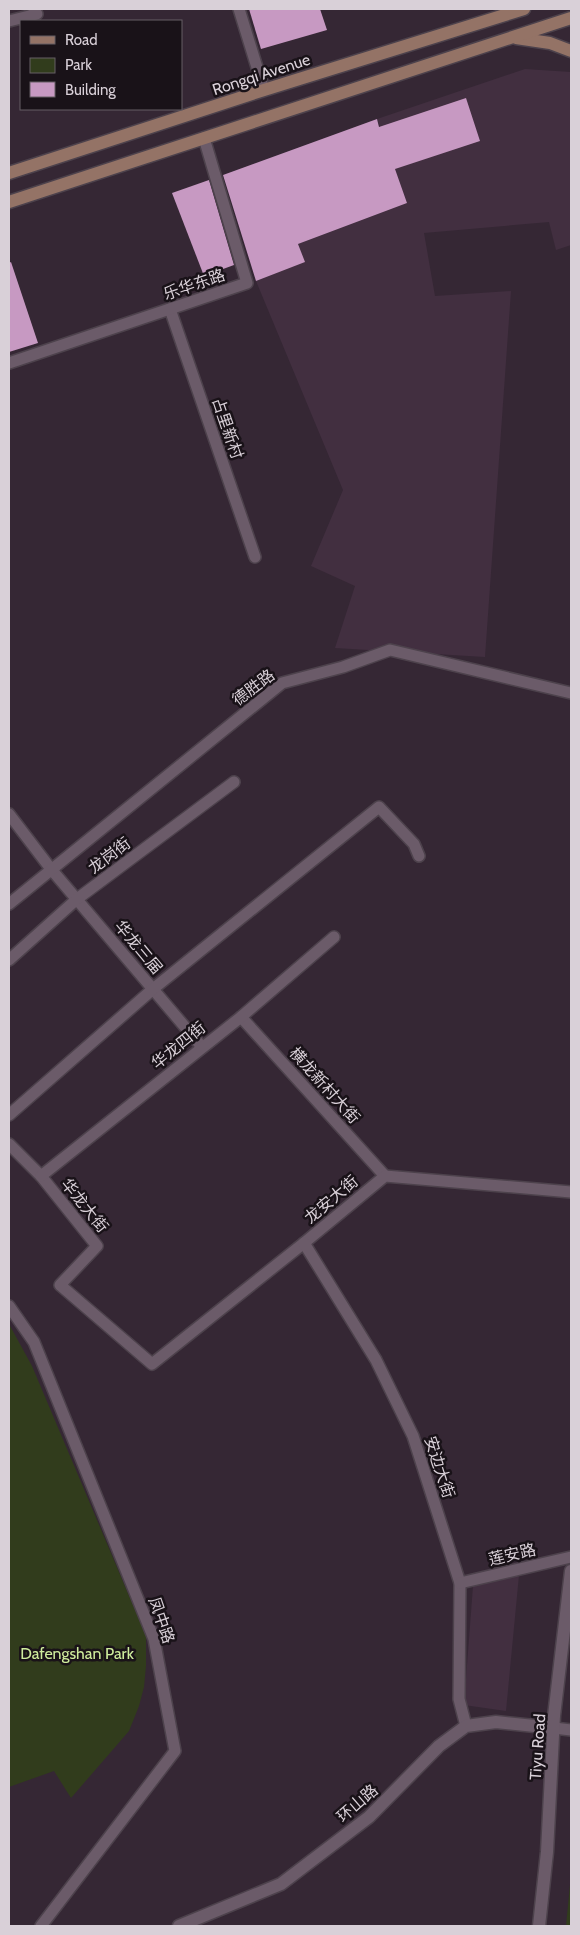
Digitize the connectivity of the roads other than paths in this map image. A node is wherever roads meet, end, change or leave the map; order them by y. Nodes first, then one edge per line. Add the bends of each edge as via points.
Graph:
1 (239, 9) edge
2 (524, 9) edge
3 (36, 11) edge
4 (511, 11) edge
5 (571, 18) edge
6 (9, 21) edge
7 (514, 37) junction
8 (571, 51) edge
9 (264, 90) junction
10 (204, 138) junction
11 (9, 173) edge
12 (9, 202) edge
13 (170, 309) junction
14 (9, 363) edge
15 (255, 557) dead end
16 (571, 693) edge
17 (234, 782) dead end
18 (9, 814) edge
19 (419, 856) dead end
20 (51, 869) junction
21 (77, 899) junction
22 (9, 904) edge
23 (334, 937) dead end
24 (9, 960) edge
25 (153, 989) junction
26 (241, 1017) junction
27 (202, 1047) junction
28 (9, 1115) edge
29 (9, 1144) edge
30 (41, 1176) junction
31 (384, 1176) junction
32 (571, 1192) edge
33 (304, 1243) junction
34 (9, 1306) edge
35 (152, 1364) joint
36 (571, 1557) edge
37 (571, 1571) edge
38 (460, 1584) junction
39 (466, 1726) junction
40 (554, 1728) junction
41 (571, 1730) edge
42 (41, 1926) edge
43 (179, 1926) edge
44 (539, 1926) edge

1 - 9 street
2 - 4 main road, Rongqi Avenue
3 - 6 street
4 - 9 main road, Rongqi Avenue
5 - 7 main road
7 - 8 main road via 550,43
7 - 10 main road
9 - 11 main road, Rongqi Avenue
10 - 12 main road
10 - 13 street, 乐华东路 via 247,283
13 - 14 street, 乐华东路
13 - 15 street, 占里新村
16 - 20 street, 德胜路 via 390,650 343,667 282,683
17 - 21 street, 龙岗街
18 - 20 street, 华龙三届
19 - 25 street via 414,844 379,807
20 - 21 street, 华龙三届
20 - 22 street, 德胜路
21 - 24 street, 龙岗街
21 - 25 street, 华龙三届
23 - 26 street, 华龙四街
25 - 27 street, 华龙三届
25 - 28 street
26 - 27 street, 华龙四街
26 - 31 street, 横龙新村大街
27 - 30 street, 华龙四街
29 - 30 street, 华龙大街
30 - 35 street, 华龙大街 via 97,1246 60,1286
31 - 32 street
31 - 33 street, 龙安大街
33 - 35 street, 龙安大街
33 - 38 street, 安边大街 via 376,1360 413,1436
34 - 42 street, 凤中路 via 34,1342 154,1638 175,1751
36 - 38 street, 莲安路
37 - 40 street, Tiyu Road
38 - 39 street, 安边大街 via 459,1699
39 - 40 street, 环山路 via 496,1722
39 - 43 street, 环山路 via 439,1746 369,1817 281,1884
40 - 41 street
40 - 44 street, Tiyu Road

